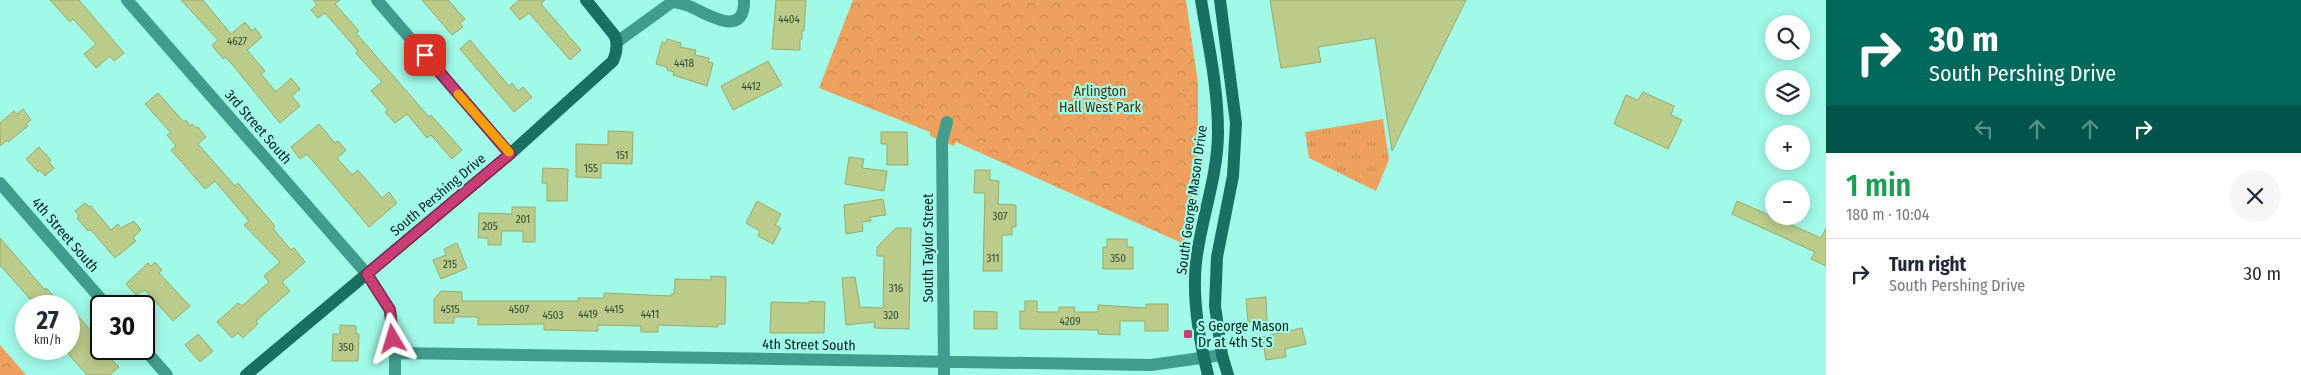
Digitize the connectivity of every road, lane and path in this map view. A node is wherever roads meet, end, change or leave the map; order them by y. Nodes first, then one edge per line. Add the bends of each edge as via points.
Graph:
1 (127, 0) edge
2 (377, 0) edge
3 (586, 0) edge
4 (744, 0) edge
5 (1200, 0) edge
6 (1220, 0) edge
7 (674, 1) edge
8 (617, 42) junction
9 (947, 122) dead end
10 (510, 154) junction
11 (0, 183) edge
12 (367, 274) junction
13 (97, 295) edge
14 (395, 353) junction
15 (1222, 355) junction
16 (1204, 358) junction
17 (154, 360) edge
18 (944, 369) edge
19 (167, 375) edge
20 (246, 375) edge
21 (395, 375) edge
22 (1208, 375) edge
23 (1228, 375) edge

1 - 12 street, 3rd Street South
2 - 10 street
3 - 8 main road
4 - 7 street via 740,16 729,22
5 - 16 main road, South George Mason Drive via 1213,75 1218,132 1196,264 1198,323
6 - 15 main road via 1236,122 1232,176 1216,257 1215,306
7 - 8 street
8 - 10 main road, South Pershing Drive via 613,61
9 - 18 street, South Taylor Street via 942,141
10 - 12 main road, South Pershing Drive
11 - 13 street, 4th Street South
12 - 14 street, 3rd Street South via 390,310
12 - 20 main road, South Pershing Drive
14 - 18 street, 4th Street South
14 - 21 street, 3rd Street South
15 - 16 street, 4th Street South
15 - 23 main road
16 - 18 street, 4th Street South via 1151,364
16 - 22 main road, South George Mason Drive
17 - 19 street

